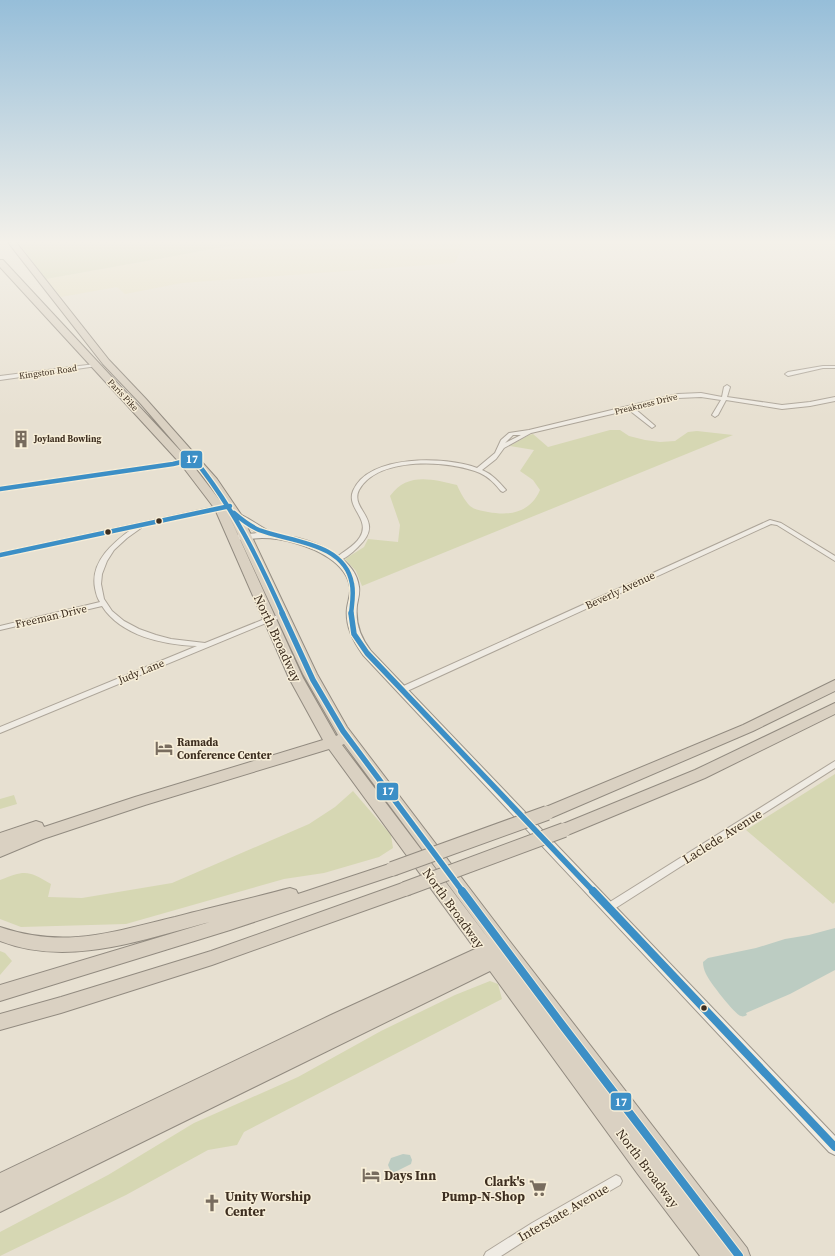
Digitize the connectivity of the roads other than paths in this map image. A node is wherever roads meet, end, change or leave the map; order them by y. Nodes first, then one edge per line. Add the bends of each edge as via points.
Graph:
1 (35, 300) edge
2 (57, 300) edge
3 (106, 362) junction
4 (95, 365) junction
5 (835, 367) edge
6 (788, 374) dead end
7 (0, 378) edge
8 (727, 387) dead end
9 (724, 399) junction
10 (835, 399) edge
11 (630, 408) junction
12 (715, 415) dead end
13 (652, 426) dead end
14 (189, 460) junction
15 (478, 470) junction
16 (0, 489) edge
17 (503, 490) dead end
18 (228, 510) junction
19 (142, 525) junction
20 (111, 531) junction
21 (266, 533) junction
22 (244, 538) junction
23 (123, 539) junction
24 (0, 555) edge
25 (338, 559) junction
26 (835, 559) edge
27 (102, 604) junction
28 (283, 616) junction
29 (269, 619) junction
30 (0, 628) edge
31 (206, 644) junction
32 (835, 685) edge
33 (402, 690) junction
34 (835, 708) edge
35 (0, 730) edge
36 (337, 736) junction
37 (835, 764) edge
38 (0, 839) edge
39 (0, 851) edge
40 (362, 879) junction
41 (608, 908) junction
42 (0, 934) edge
43 (498, 953) junction
44 (0, 993) edge
45 (61, 1005) junction
46 (0, 1022) edge
47 (0, 1029) edge
48 (835, 1147) edge
49 (616, 1181) dead end
50 (0, 1184) edge
51 (0, 1201) edge
52 (490, 1256) edge
53 (714, 1256) edge
54 (739, 1256) edge

1 - 4 highway, Paris Pike
2 - 3 highway, Paris Pike
3 - 4 highway
3 - 14 highway, Paris Pike via 144,401
4 - 7 street, Kingston Road
4 - 14 highway, Paris Pike
5 - 6 street
8 - 9 street
9 - 10 street, Preakness Drive via 788,407
9 - 11 street, Preakness Drive via 678,396
9 - 12 street
11 - 13 street
11 - 15 street, Preakness Drive via 529,432 502,447 496,457
14 - 16 street
14 - 18 highway, Paris Pike
15 - 17 street via 490,477
15 - 25 street via 446,463 420,461 398,464 374,474 360,485 356,494 356,506 366,523 363,537 356,547
18 - 19 street
18 - 21 street
18 - 22 highway, North Broadway
18 - 22 highway, Paris Pike
19 - 20 street
19 - 23 street
20 - 23 street via 120,533
20 - 24 street
21 - 22 street
21 - 22 street via 259,538
21 - 25 street via 310,545
22 - 28 highway, North Broadway
22 - 29 highway, North Broadway
23 - 27 street via 105,557 99,572 98,586
25 - 33 street via 354,584 351,614 355,635 367,653
26 - 33 street, Beverly Avenue via 779,524 770,522
27 - 30 street, Freeman Drive
27 - 31 street via 117,619 155,638 175,643
28 - 29 street, Judy Lane
28 - 36 highway, North Broadway
29 - 31 street, Judy Lane
29 - 36 highway, North Broadway via 296,678
31 - 35 street, Judy Lane
32 - 40 highway, bridge via 748,728 547,813
33 - 41 street
34 - 45 highway, bridge via 700,774 564,830 212,958
36 - 38 highway
36 - 39 highway via 37,835
36 - 43 highway, North Broadway
37 - 41 street, Laclede Avenue
40 - 42 highway via 312,889 98,943 39,944
40 - 44 highway via 230,923
41 - 48 street
43 - 50 highway via 338,1021
43 - 51 highway
43 - 53 highway, North Broadway via 644,1166
43 - 54 highway, North Broadway
45 - 46 highway
45 - 47 highway
49 - 52 street, Interstate Avenue

